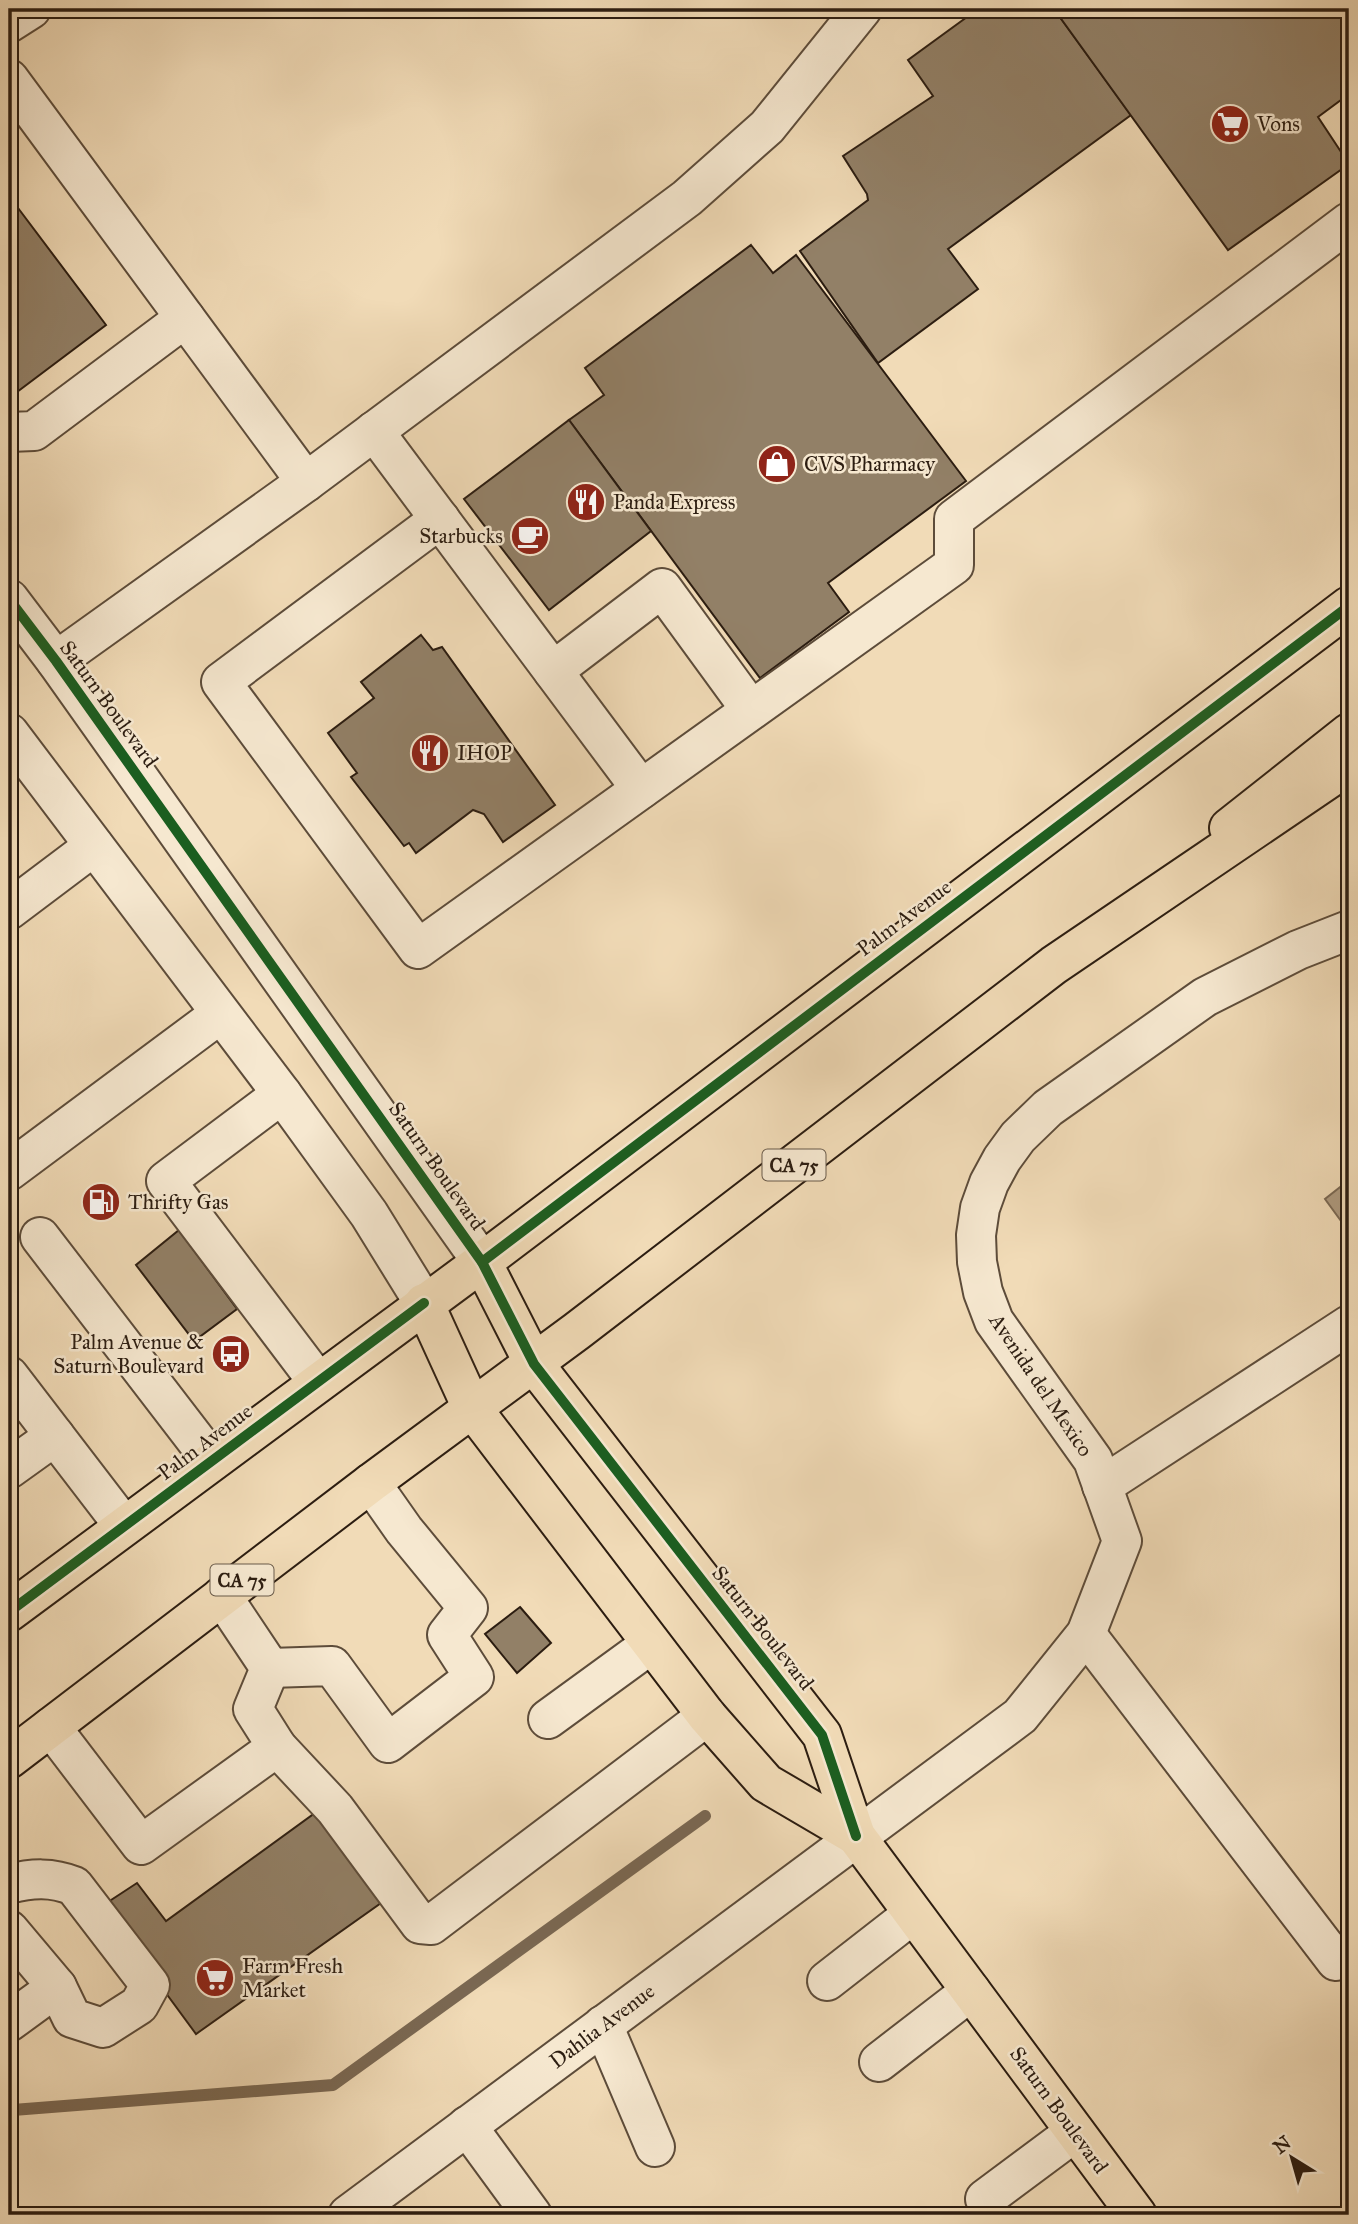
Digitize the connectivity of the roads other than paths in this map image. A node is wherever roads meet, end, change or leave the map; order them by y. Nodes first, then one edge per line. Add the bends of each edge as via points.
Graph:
1 (31, 9) edge
2 (862, 9) edge
3 (9, 23) edge
4 (9, 79) edge
5 (20, 119) edge
6 (1349, 222) edge
7 (186, 318) junction
8 (374, 431) junction
9 (9, 432) edge
10 (306, 482) junction
11 (440, 519) junction
12 (9, 599) edge
13 (1349, 606) edge
14 (56, 661) junction
15 (553, 671) junction
16 (751, 710) junction
17 (9, 733) edge
18 (1349, 733) edge
19 (1349, 765) edge
20 (641, 789) junction
21 (94, 846) junction
22 (9, 910) edge
23 (1349, 930) edge
24 (1054, 965) junction
25 (220, 1014) junction
26 (282, 1094) junction
27 (9, 1171) edge
28 (40, 1237) dead end
29 (482, 1262) junction
30 (424, 1303) junction
31 (1349, 1325) edge
32 (534, 1363) junction
33 (9, 1376) edge
34 (318, 1382) junction
35 (472, 1408) junction
36 (55, 1436) junction
37 (212, 1461) junction
38 (9, 1469) edge
39 (371, 1483) junction
40 (1102, 1486) junction
41 (124, 1526) junction
42 (222, 1596) junction
43 (10, 1609) edge
44 (1086, 1634) junction
45 (651, 1644) junction
46 (270, 1668) junction
47 (707, 1716) junction
48 (548, 1719) dead end
49 (51, 1727) junction
50 (277, 1746) junction
51 (9, 1759) edge
52 (856, 1836) junction
53 (9, 1884) edge
54 (913, 1914) junction
55 (9, 1930) edge
56 (1349, 1951) edge
57 (827, 1981) dead end
58 (57, 1987) junction
59 (971, 1991) junction
60 (9, 2022) edge
61 (603, 2025) junction
62 (879, 2062) dead end
63 (467, 2126) junction
64 (1075, 2132) junction
65 (655, 2147) dead end
66 (985, 2199) dead end
67 (348, 2215) edge
68 (532, 2215) edge
69 (1137, 2215) edge

1 - 3 street
2 - 8 street via 767,127 706,182
4 - 5 street
5 - 7 street
6 - 16 street via 954,519 954,565
7 - 9 street via 34,430
7 - 10 street
8 - 10 street
8 - 11 street
10 - 14 street
11 - 15 street
11 - 20 street via 221,682 418,949
12 - 14 street, Saturn Boulevard
13 - 29 main road, Palm Avenue
14 - 29 street, Saturn Boulevard
15 - 16 street via 662,588
15 - 20 street
16 - 20 street
17 - 21 street, Saturn Boulevard
18 - 24 main road
19 - 24 main road
21 - 22 street
21 - 25 street, Saturn Boulevard
23 - 40 street, Avenida del Mexico via 1205,997 1048,1108 1018,1137 989,1183 976,1235 983,1292 995,1321 1093,1460
24 - 32 main road, CA 75
25 - 26 street, Saturn Boulevard
25 - 27 street
26 - 30 street, Saturn Boulevard via 369,1214
26 - 34 street via 166,1181
28 - 37 street
29 - 30 main road, Palm Avenue
29 - 32 main road, Saturn Boulevard
30 - 34 main road, Palm Avenue
30 - 35 main road, Saturn Boulevard
31 - 40 street
32 - 35 main road, CA 75
32 - 52 main road, Saturn Boulevard via 822,1735
33 - 36 street
34 - 37 main road, Palm Avenue
35 - 39 main road, CA 75
35 - 45 main road, Saturn Boulevard
36 - 38 street
36 - 41 street
37 - 41 main road, Palm Avenue
39 - 42 main road, CA 75
39 - 46 street via 468,1608 447,1635 474,1677 388,1742 332,1666
40 - 44 street, Avenida del Mexico via 1122,1541
41 - 43 main road, Palm Avenue
42 - 46 street
42 - 49 main road, CA 75
44 - 52 street, Avenida del Mexico via 1020,1716
44 - 56 street via 1336,1961
45 - 47 main road, Saturn Boulevard
45 - 48 street
46 - 50 street via 253,1709
47 - 50 street via 431,1925 420,1924 335,1809
47 - 52 main road, Saturn Boulevard via 766,1783
49 - 50 street via 141,1844
49 - 51 main road, CA 75
52 - 54 main road, Saturn Boulevard
52 - 61 street, Dahlia Avenue
53 - 58 street via 30,1878 74,1886 150,1985 139,2005 103,2028 72,2018
54 - 57 street
54 - 59 main road, Saturn Boulevard
55 - 58 street
58 - 60 street
59 - 62 street
59 - 64 main road, Saturn Boulevard
61 - 63 street, Dahlia Avenue
61 - 65 street
63 - 67 street, Dahlia Avenue
63 - 68 street
64 - 66 street
64 - 69 main road, Saturn Boulevard

